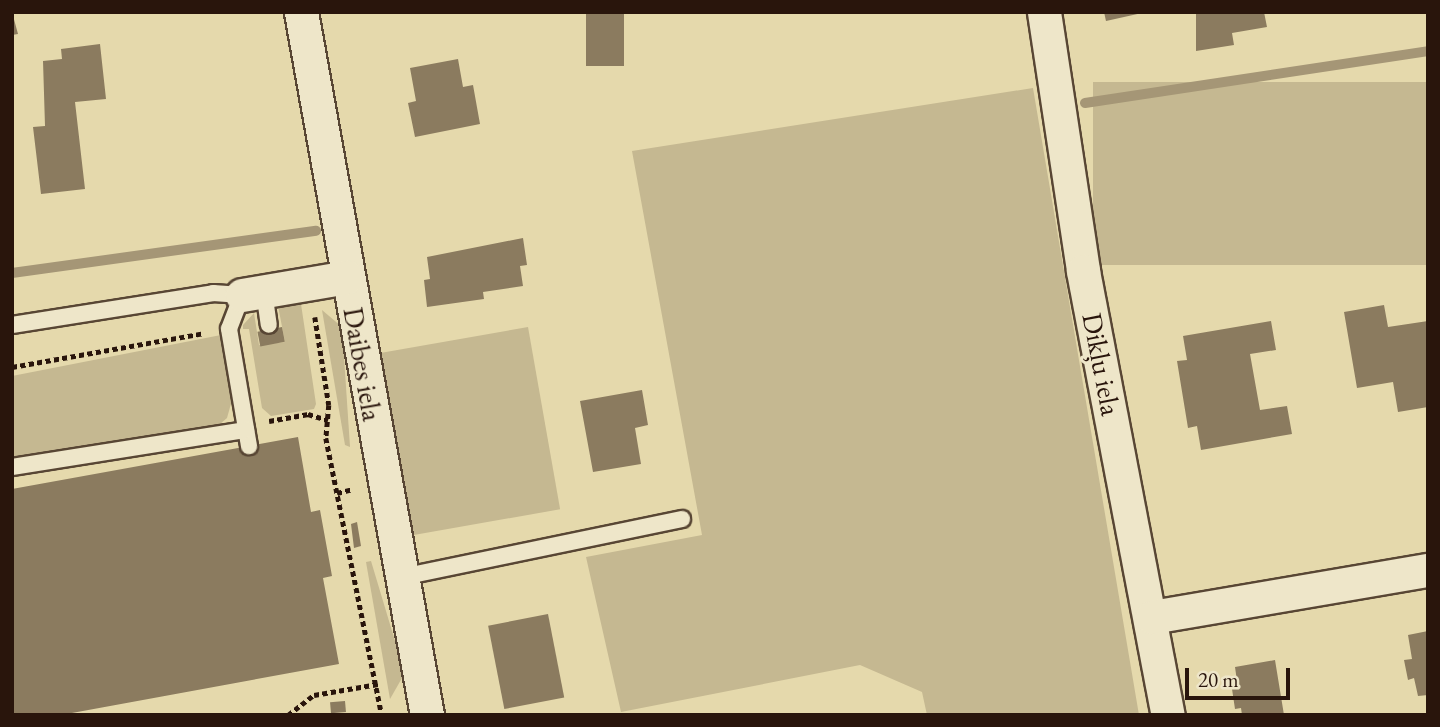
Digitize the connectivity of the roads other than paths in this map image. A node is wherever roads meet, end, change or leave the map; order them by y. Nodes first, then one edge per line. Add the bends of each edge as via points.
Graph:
1 (301, 12) edge
2 (1044, 12) edge
3 (347, 278) junction
4 (253, 293) junction
5 (12, 325) edge
6 (270, 325) dead end
7 (12, 467) edge
8 (682, 519) dead end
9 (1428, 570) edge
10 (402, 577) junction
11 (1152, 617) junction
12 (427, 715) edge
13 (1168, 715) edge

1 - 3 street, Daibes iela
2 - 11 street, Dikļu iela via 1083,271
3 - 4 street
3 - 10 street, Daibes iela
4 - 5 lane via 213,293
4 - 6 lane
4 - 7 lane via 229,328 248,438
8 - 10 lane
9 - 11 street
10 - 12 street, Daibes iela
11 - 13 street, Dikļu iela

